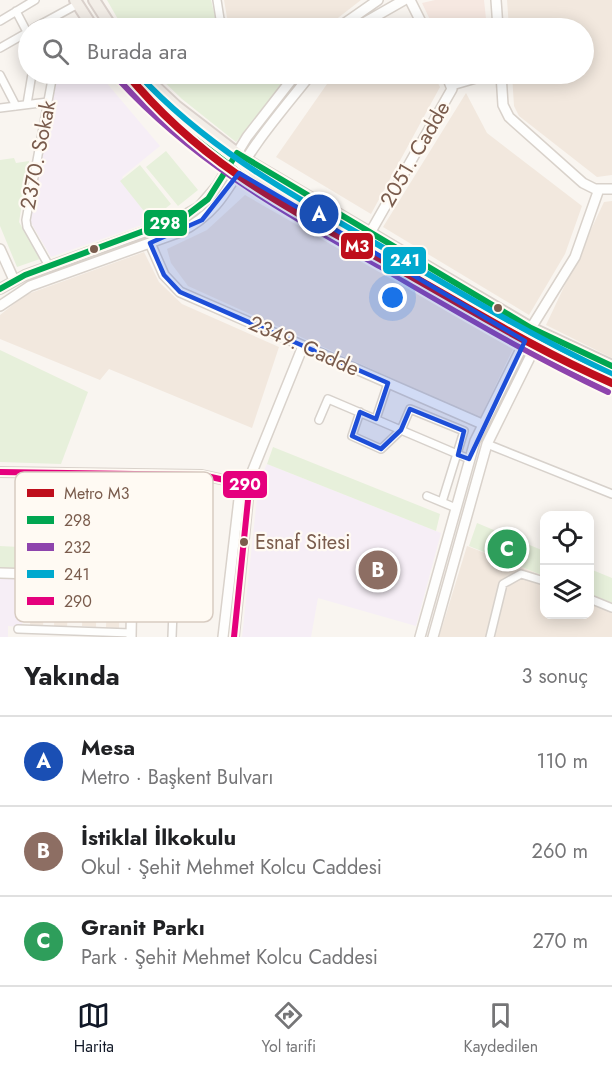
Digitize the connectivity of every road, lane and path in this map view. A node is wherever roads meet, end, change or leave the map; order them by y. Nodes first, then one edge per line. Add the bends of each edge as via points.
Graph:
1 (35, 0) edge
2 (94, 0) edge
3 (217, 0) edge
4 (378, 0) edge
5 (404, 0) edge
6 (410, 0) edge
7 (496, 0) edge
8 (76, 2) edge
9 (16, 11) junction
10 (21, 18) edge
11 (51, 18) edge
12 (86, 18) edge
13 (106, 18) edge
14 (220, 18) edge
15 (352, 18) edge
16 (372, 18) edge
17 (419, 18) edge
18 (497, 18) edge
19 (0, 21) edge
20 (18, 38) edge
21 (0, 48) edge
22 (0, 75) edge
23 (31, 84) edge
24 (51, 84) edge
25 (136, 84) edge
26 (153, 84) edge
27 (286, 84) edge
28 (303, 84) edge
29 (459, 84) edge
30 (502, 84) edge
31 (452, 86) joint
32 (48, 102) junction
33 (27, 104) junction
34 (16, 106) junction
35 (0, 108) edge
36 (237, 153) junction
37 (246, 160) junction
38 (230, 166) junction
39 (239, 173) junction
40 (598, 189) junction
41 (612, 189) edge
42 (370, 233) junction
43 (150, 243) junction
44 (0, 249) edge
45 (49, 266) junction
46 (14, 280) junction
47 (0, 289) edge
48 (0, 306) edge
49 (531, 328) junction
50 (530, 344) junction
51 (303, 346) junction
52 (612, 366) edge
53 (388, 383) junction
54 (612, 384) edge
55 (360, 412) junction
56 (376, 419) junction
57 (319, 420) dead end
58 (482, 424) junction
59 (402, 430) junction
60 (487, 444) junction
61 (458, 455) junction
62 (469, 459) junction
63 (0, 472) edge
64 (15, 472) edge
65 (213, 478) edge
66 (245, 488) junction
67 (612, 494) edge
68 (427, 496) dead end
69 (442, 502) junction
70 (456, 508) junction
71 (0, 573) edge
72 (15, 573) edge
73 (540, 580) edge
74 (594, 601) edge
75 (612, 608) edge
76 (173, 622) edge
77 (18, 629) dead end
78 (131, 635) edge
79 (172, 637) edge
80 (223, 637) edge
81 (234, 637) edge
82 (420, 637) edge
83 (433, 637) edge
84 (490, 637) edge

1 - 9 street
2 - 13 main road
3 - 14 street
4 - 15 street
5 - 16 street
6 - 17 street
7 - 18 street
8 - 11 street
8 - 12 main road
9 - 10 street
9 - 19 street
20 - 21 street
22 - 34 street
23 - 33 street
24 - 32 street, 2370. Sokak
25 - 38 main road via 173,122
26 - 36 main road
27 - 36 street
28 - 37 street
29 - 31 street
30 - 40 street via 503,105 514,123 583,183
31 - 42 street, 2051. Cadde
32 - 33 street
32 - 45 street, 2370. Sokak via 26,220
33 - 34 street
34 - 35 street
36 - 37 main road
36 - 38 street
37 - 39 street
37 - 42 main road
38 - 39 main road
38 - 45 street via 207,199 187,215
39 - 43 street via 202,220
39 - 50 main road
40 - 41 street
40 - 49 street via 575,257
42 - 49 main road
43 - 48 street via 30,286
43 - 51 street, 2349. Cadde via 164,275 180,292
44 - 46 street
45 - 46 street
46 - 47 street
49 - 52 main road
50 - 54 main road
50 - 58 street
50 - 60 street
51 - 53 street, 2349. Cadde
51 - 66 street
53 - 56 street
53 - 58 street, 2349. Cadde
55 - 56 street
55 - 57 street via 328,399
55 - 59 street via 352,436 381,449
56 - 59 street
58 - 62 street
59 - 61 street
59 - 61 street via 410,409 464,431
60 - 67 street
60 - 83 street
61 - 62 street
61 - 69 street
62 - 70 street
63 - 64 street
65 - 66 street
66 - 80 street via 238,499
66 - 81 street via 248,500
68 - 69 street
69 - 70 street
70 - 82 street
71 - 72 street
73 - 84 street via 521,573 503,584
74 - 75 street
76 - 79 street
77 - 78 street

